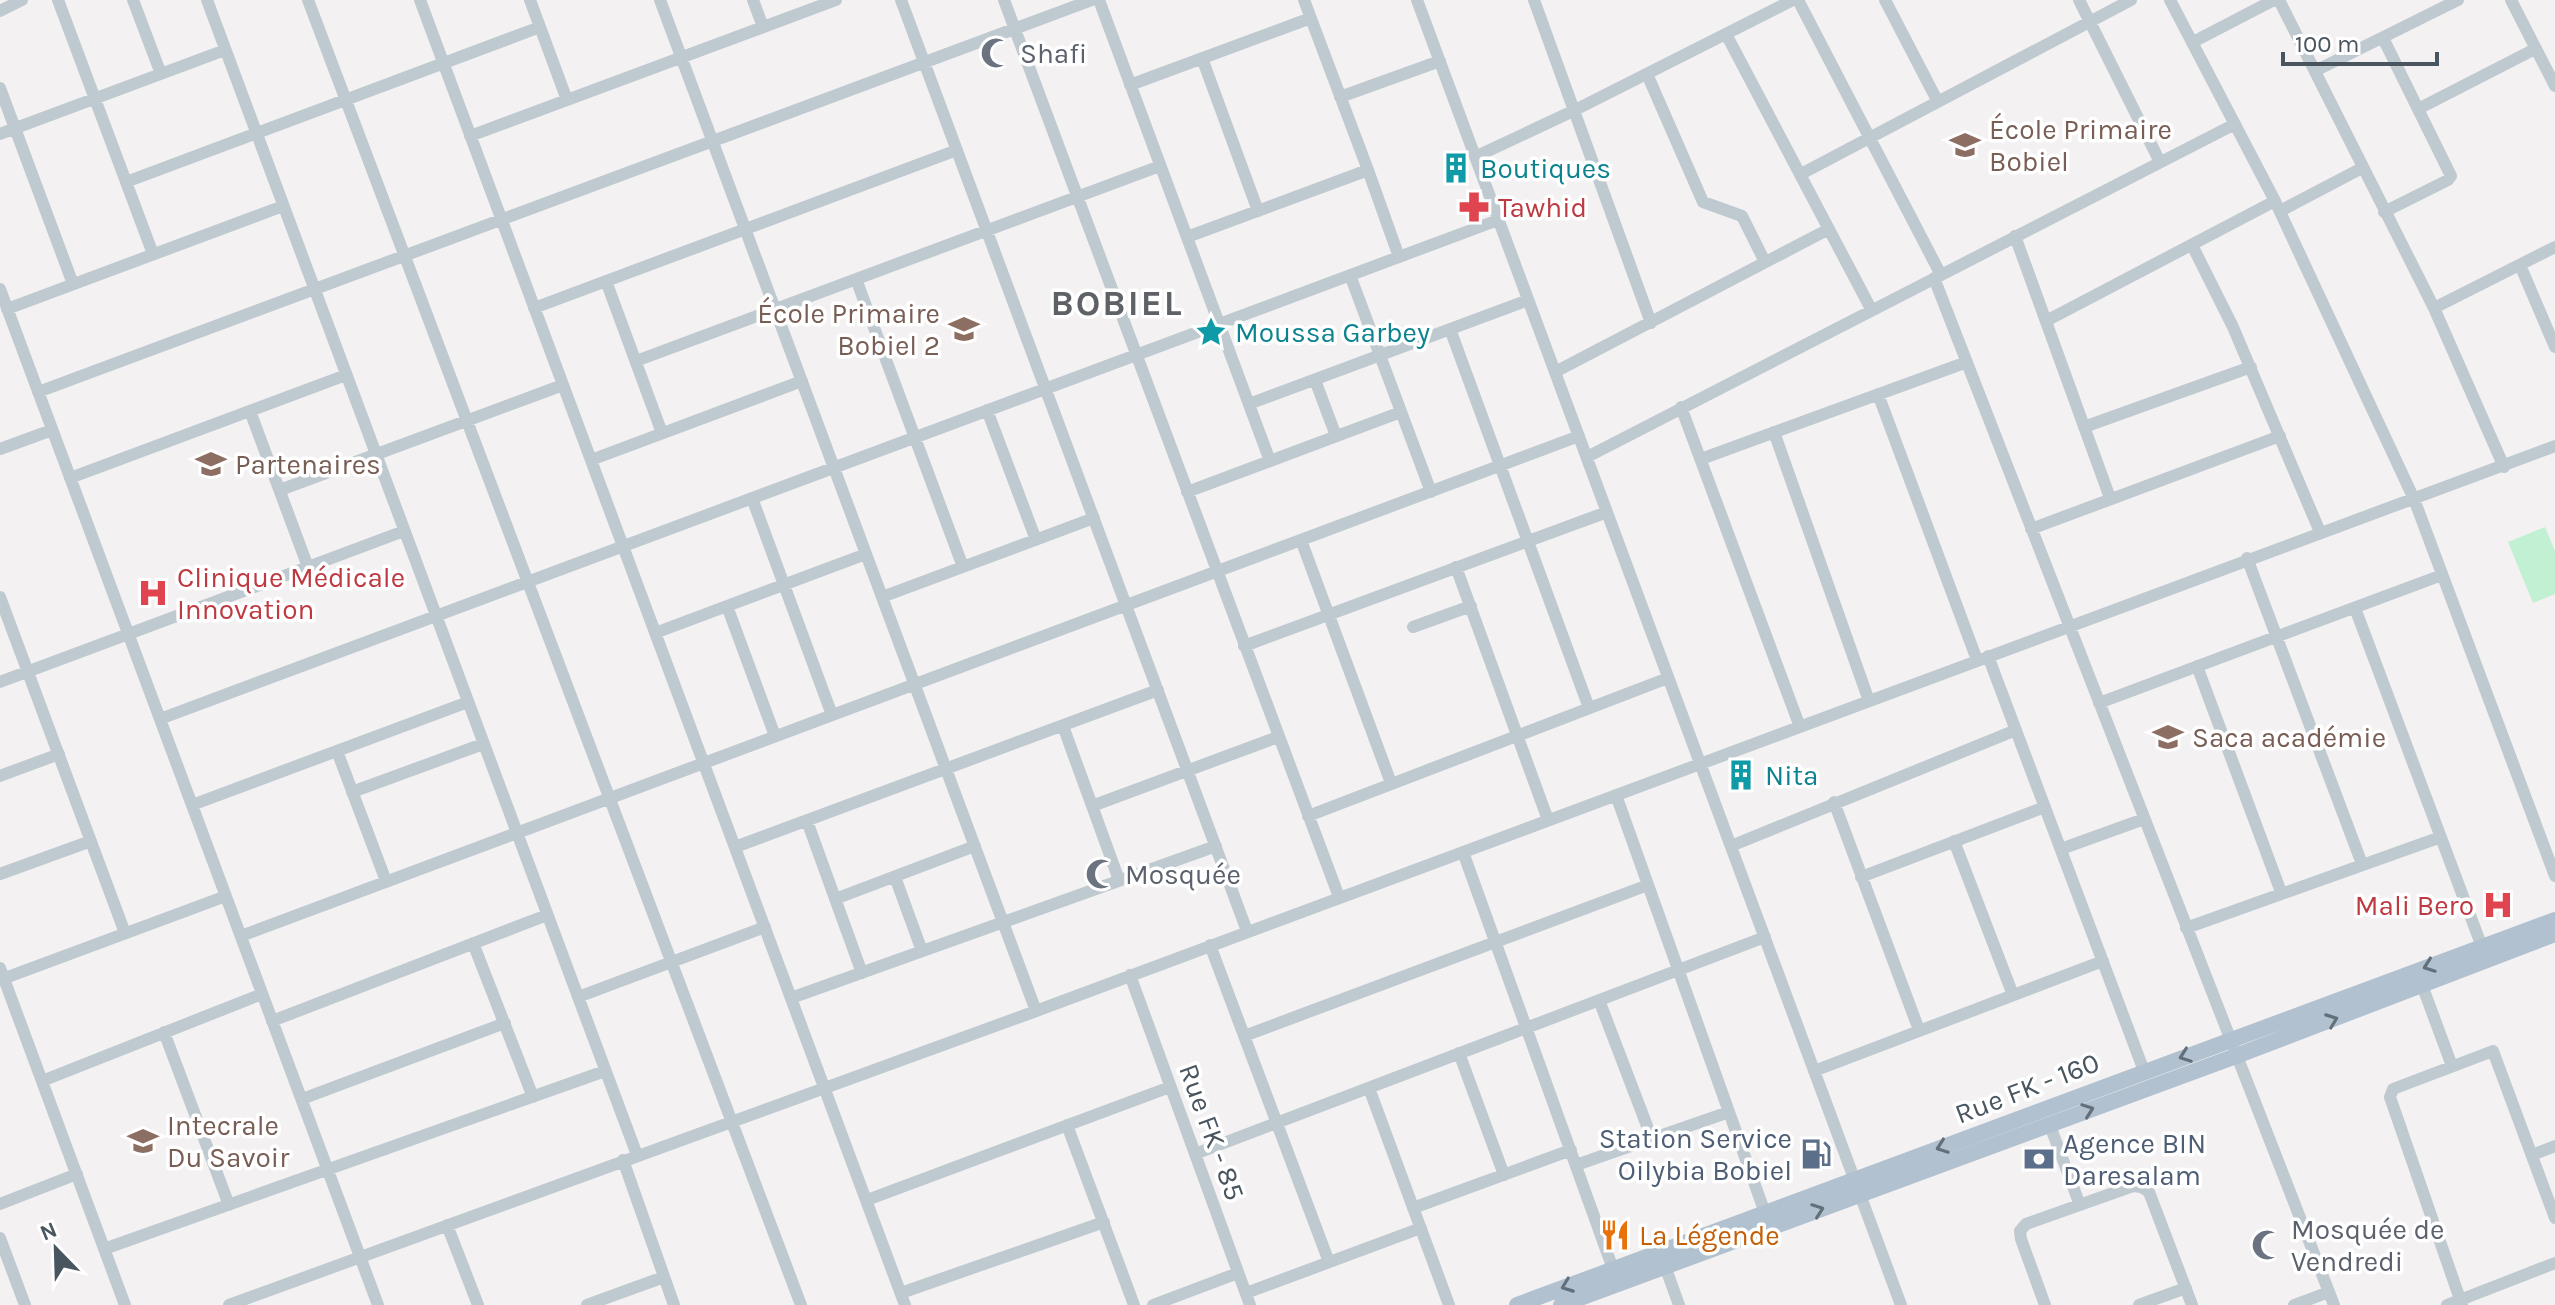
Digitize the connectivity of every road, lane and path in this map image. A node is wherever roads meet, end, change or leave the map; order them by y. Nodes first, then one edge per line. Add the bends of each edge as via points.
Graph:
1 (22, 0) edge
2 (58, 0) edge
3 (133, 0) edge
4 (207, 0) edge
5 (308, 0) edge
6 (420, 0) edge
7 (530, 0) edge
8 (660, 0) edge
9 (753, 0) edge
10 (836, 0) edge
11 (901, 0) edge
12 (1004, 0) edge
13 (1092, 0) edge
14 (1099, 0) edge
15 (1304, 0) edge
16 (1417, 0) edge
17 (1534, 0) edge
18 (1885, 0) edge
19 (2079, 0) edge
20 (2131, 0) edge
21 (2170, 0) edge
22 (2276, 0) edge
23 (2458, 0) edge
24 (2511, 0) edge
25 (1788, 1) edge
26 (0, 11) edge
27 (1311, 18) junction
28 (2089, 21) junction
29 (540, 27) junction
30 (763, 27) junction
31 (1014, 29) junction
32 (1726, 34) junction
33 (2383, 38) junction
34 (2193, 42) junction
35 (2535, 49) junction
36 (225, 50) junction
37 (681, 58) junction
38 (1202, 58) junction
39 (1440, 61) junction
40 (924, 62) junction
41 (443, 63) junction
42 (2315, 71) junction
43 (161, 74) junction
44 (1647, 74) junction
45 (1130, 85) junction
46 (2555, 86) edge
47 (0, 88) edge
48 (1340, 97) junction
49 (95, 99) junction
50 (346, 100) junction
51 (567, 100) junction
52 (1938, 102) junction
53 (2418, 109) junction
54 (1573, 111) junction
55 (2235, 124) junction
56 (15, 128) junction
57 (256, 133) junction
58 (0, 134) edge
59 (470, 136) junction
60 (1871, 138) junction
61 (712, 141) junction
62 (957, 150) junction
63 (1475, 157) junction
64 (2160, 162) junction
65 (1160, 166) junction
66 (2362, 168) junction
67 (1368, 170) junction
68 (1801, 174) junction
69 (126, 182) junction
70 (1077, 197) junction
71 (283, 206) junction
72 (2278, 206) junction
73 (1258, 211) junction
74 (2384, 212) junction
75 (502, 220) junction
76 (1498, 220) junction
77 (745, 229) junction
78 (1829, 229) junction
79 (987, 231) junction
80 (2015, 236) junction
81 (1187, 237) junction
82 (2192, 245) junction
83 (2555, 247) edge
84 (153, 254) junction
85 (405, 256) junction
86 (1399, 257) junction
87 (1765, 262) junction
88 (2520, 265) junction
89 (1350, 275) junction
90 (1937, 276) junction
91 (856, 279) junction
92 (606, 281) junction
93 (73, 284) junction
94 (0, 289) edge
95 (315, 290) junction
96 (1528, 300) junction
97 (534, 308) junction
98 (2434, 308) junction
99 (7, 309) junction
100 (1871, 309) junction
101 (775, 310) junction
102 (2046, 321) junction
103 (1651, 323) junction
104 (1219, 324) junction
105 (1450, 329) junction
106 (2555, 345) edge
107 (1136, 355) junction
108 (1380, 355) junction
109 (636, 361) junction
110 (1967, 362) junction
111 (2251, 367) junction
112 (1555, 372) junction
113 (346, 375) junction
114 (1315, 380) junction
115 (802, 381) junction
116 (563, 385) junction
117 (1045, 388) junction
118 (38, 392) junction
119 (1878, 394) junction
120 (1249, 404) junction
121 (1681, 407) junction
122 (987, 410) junction
123 (250, 411) junction
124 (1401, 412) junction
125 (467, 421) junction
126 (2084, 427) junction
127 (52, 430) junction
128 (1774, 432) junction
129 (662, 433) junction
130 (1336, 436) junction
131 (1579, 436) junction
132 (2280, 436) junction
133 (915, 437) junction
134 (2555, 446) edge
135 (0, 449) edge
136 (376, 455) junction
137 (1587, 457) junction
138 (1701, 459) junction
139 (591, 460) junction
140 (1270, 461) junction
141 (1501, 465) junction
142 (834, 467) junction
143 (2504, 467) junction
144 (70, 478) junction
145 (280, 490) junction
146 (1187, 492) junction
147 (1431, 492) junction
148 (752, 498) junction
149 (2110, 498) junction
150 (2414, 499) junction
151 (1607, 512) junction
152 (1094, 518) junction
153 (2031, 529) junction
154 (404, 531) junction
155 (2320, 532) junction
156 (1036, 540) junction
157 (1301, 540) junction
158 (1529, 540) junction
159 (623, 546) junction
160 (866, 554) junction
161 (2247, 558) junction
162 (308, 567) junction
163 (963, 567) junction
164 (1456, 567) junction
165 (1217, 572) junction
166 (2442, 575) junction
167 (528, 582) junction
168 (784, 585) junction
169 (0, 597) edge
170 (882, 597) junction
171 (1126, 605) junction
172 (727, 606) junction
173 (1471, 606) junction
174 (2355, 608) junction
175 (1329, 614) junction
176 (436, 616) junction
177 (2069, 625) junction
178 (1413, 627) dead end
179 (655, 633) junction
180 (128, 634) junction
181 (2277, 637) junction
182 (1244, 646) junction
183 (1982, 658) junction
184 (2197, 666) junction
185 (28, 672) junction
186 (1668, 678) junction
187 (0, 682) edge
188 (915, 684) junction
189 (1158, 690) junction
190 (1869, 701) junction
191 (468, 702) junction
192 (2099, 703) junction
193 (1589, 708) junction
194 (832, 715) junction
195 (160, 719) junction
196 (1063, 726) junction
197 (1800, 727) junction
198 (2016, 730) junction
199 (775, 736) junction
200 (1517, 736) junction
201 (1278, 737) junction
202 (483, 744) junction
203 (337, 751) junction
204 (59, 754) junction
205 (704, 763) junction
206 (1701, 765) junction
207 (1188, 770) junction
208 (947, 771) junction
209 (0, 776) edge
210 (1391, 783) junction
211 (352, 792) junction
212 (1616, 795) junction
213 (609, 798) junction
214 (1834, 802) junction
215 (192, 805) junction
216 (1092, 806) junction
217 (2045, 807) junction
218 (1308, 816) junction
219 (2144, 819) junction
220 (1548, 820) junction
221 (807, 821) junction
222 (516, 833) junction
223 (2441, 837) junction
224 (91, 841) junction
225 (1954, 841) junction
226 (975, 846) junction
227 (1216, 846) junction
228 (1731, 846) junction
229 (735, 847) junction
230 (2061, 849) junction
231 (1463, 852) junction
232 (2362, 864) junction
233 (0, 874) edge
234 (2555, 876) edge
235 (895, 877) junction
236 (1861, 877) junction
237 (1119, 880) junction
238 (386, 881) junction
239 (1648, 885) junction
240 (2281, 892) junction
241 (226, 896) junction
242 (1339, 897) junction
243 (835, 899) junction
244 (547, 915) junction
245 (2555, 920) edge
246 (1003, 922) junction
247 (765, 927) junction
248 (2186, 928) junction
249 (1247, 931) junction
250 (125, 933) junction
251 (2555, 934) edge
252 (241, 936) junction
253 (1765, 937) junction
254 (473, 943) junction
255 (1496, 943) junction
256 (1210, 945) junction
257 (2482, 947) junction
258 (922, 951) junction
259 (671, 960) junction
260 (2103, 961) junction
261 (1678, 970) junction
262 (862, 973) junction
263 (1, 975) edge
264 (1130, 975) junction
265 (2422, 985) junction
266 (262, 994) junction
267 (2013, 995) junction
268 (578, 997) junction
269 (791, 998) junction
270 (1599, 1000) junction
271 (1036, 1011) junction
272 (272, 1021) junction
273 (505, 1023) junction
274 (1527, 1028) junction
275 (1919, 1030) junction
276 (164, 1032) junction
277 (1244, 1036) junction
278 (2230, 1040) junction
279 (1459, 1053) junction
280 (2236, 1056) junction
281 (2452, 1066) junction
282 (605, 1071) junction
283 (1814, 1071) junction
284 (2144, 1071) junction
285 (42, 1081) junction
286 (824, 1087) junction
287 (1170, 1087) junction
288 (1369, 1088) junction
289 (533, 1097) junction
290 (302, 1099) junction
291 (1729, 1112) junction
292 (731, 1120) junction
293 (1277, 1123) junction
294 (2049, 1123) junction
295 (1067, 1125) junction
296 (1652, 1139) junction
297 (2555, 1146) edge
298 (1571, 1150) junction
299 (1195, 1154) junction
300 (637, 1155) junction
301 (2532, 1155) junction
302 (623, 1160) junction
303 (1576, 1165) junction
304 (328, 1170) junction
305 (77, 1174) junction
306 (1504, 1175) junction
307 (1857, 1187) junction
308 (867, 1200) junction
309 (0, 1204) edge
310 (229, 1205) junction
311 (2080, 1205) junction
312 (1413, 1208) junction
313 (1765, 1213) junction
314 (2555, 1218) edge
315 (1104, 1222) junction
316 (447, 1225) junction
317 (1421, 1228) junction
318 (0, 1238) edge
319 (104, 1249) junction
320 (360, 1257) junction
321 (1329, 1262) junction
322 (2555, 1263) edge
323 (1665, 1266) junction
324 (1613, 1269) junction
325 (1238, 1273) junction
326 (664, 1277) junction
327 (2186, 1288) junction
328 (2329, 1292) junction
329 (903, 1299) edge
330 (1248, 1299) edge
331 (2461, 1302) edge
332 (25, 1305) edge
333 (125, 1305) edge
334 (229, 1305) edge
335 (378, 1305) edge
336 (478, 1305) edge
337 (587, 1305) edge
338 (674, 1305) edge
339 (801, 1305) edge
340 (1134, 1305) edge
341 (1153, 1305) edge
342 (1449, 1305) edge
343 (1517, 1305) edge
344 (1561, 1305) edge
345 (1679, 1305) edge
346 (1901, 1305) edge
347 (2045, 1305) edge
348 (2139, 1305) edge
349 (2192, 1305) edge
350 (2294, 1305) edge
351 (2334, 1305) edge
352 (2447, 1305) edge

1 - 26 street
2 - 49 street
3 - 43 street
4 - 36 street
5 - 50 street
6 - 41 street
7 - 29 street
8 - 37 street
9 - 30 street
10 - 30 street
11 - 40 street
12 - 31 street
13 - 31 street
14 - 45 street
15 - 27 street
16 - 39 street
17 - 54 street
18 - 52 street
19 - 28 street
20 - 28 street
21 - 34 street
22 - 34 street
22 - 42 street
23 - 33 street
24 - 35 street
25 - 32 street
25 - 60 street
27 - 38 street
27 - 48 street
28 - 52 street
28 - 64 street
29 - 41 street
29 - 51 street
30 - 37 street
31 - 40 street
31 - 70 street
32 - 44 street
32 - 68 street
33 - 42 street
33 - 53 street
34 - 55 street
35 - 46 street
35 - 53 street
36 - 43 street
36 - 57 street
37 - 51 street
37 - 61 street
38 - 45 street
38 - 73 street
39 - 48 street
39 - 63 street
40 - 61 street
40 - 62 street
41 - 50 street
41 - 59 street
42 - 66 street
43 - 49 street
44 - 54 street
44 - 87 street via 1703,202 1742,216
45 - 65 street
47 - 56 street
48 - 67 street
49 - 56 street
49 - 69 street
50 - 57 street
50 - 85 street
51 - 59 street
52 - 60 street
53 - 74 street via 2451,178
54 - 63 street
54 - 103 street
55 - 64 street
55 - 72 street
56 - 58 street
56 - 93 street
57 - 69 street
57 - 71 street
59 - 75 street
60 - 68 street
60 - 90 street
61 - 75 street
61 - 77 street
62 - 77 street
62 - 79 street
63 - 76 street
64 - 80 street
65 - 70 street
65 - 81 street
66 - 72 street
66 - 74 street
67 - 73 street
67 - 86 street
68 - 78 street
69 - 84 street
70 - 79 street
70 - 107 street
71 - 84 street
71 - 95 street
72 - 82 street
72 - 150 street
73 - 81 street
74 - 98 street
75 - 85 street
75 - 97 street
76 - 86 street
76 - 96 street
77 - 92 street
77 - 101 street
78 - 87 street
78 - 100 street
79 - 91 street
79 - 117 street
80 - 90 street
80 - 102 street
81 - 104 street
82 - 102 street
82 - 111 street
83 - 88 street
84 - 93 street
85 - 95 street
85 - 125 street
86 - 89 street
87 - 103 street
88 - 98 street
88 - 106 street
89 - 104 street
89 - 108 street
90 - 100 street
90 - 110 street
91 - 101 street
91 - 133 street
92 - 97 street
92 - 109 street
93 - 99 street
94 - 99 street
95 - 113 street
95 - 118 street
96 - 105 street
96 - 112 street
97 - 116 street
98 - 143 street
99 - 118 street
100 - 121 street
101 - 109 street
101 - 115 street
102 - 126 street
103 - 112 street
104 - 107 street
104 - 120 street
105 - 108 street
105 - 141 street
107 - 117 street
107 - 146 street
108 - 114 street
108 - 124 street
109 - 129 street
110 - 119 street
110 - 153 street
111 - 126 street
111 - 132 street
112 - 131 street
113 - 123 street
113 - 136 street
114 - 120 street
114 - 130 street
115 - 129 street
115 - 142 street
116 - 125 street
116 - 139 street
117 - 122 street
117 - 152 street
118 - 127 street
119 - 128 street
119 - 183 street
120 - 140 street
121 - 137 street
121 - 138 street
122 - 133 street
122 - 156 street
123 - 144 street
123 - 145 street
124 - 130 street
124 - 147 street
125 - 136 street
125 - 167 street
126 - 149 street
127 - 135 street
127 - 144 street
128 - 138 street
128 - 190 street
129 - 139 street
130 - 140 street
131 - 137 street
131 - 141 street
132 - 149 street
132 - 155 street
133 - 142 street
133 - 163 street
134 - 143 street
136 - 145 street
136 - 154 street
137 - 151 street
138 - 197 street
139 - 159 street
140 - 146 street
141 - 147 street
141 - 158 street
142 - 148 street
142 - 160 street
143 - 150 street
144 - 180 street
145 - 162 street
146 - 165 street
147 - 157 street
148 - 159 street
148 - 168 street
149 - 153 street
150 - 155 street
150 - 166 street
151 - 158 street
151 - 186 street
152 - 156 street
152 - 171 street
153 - 177 street
154 - 162 street
154 - 176 street
155 - 161 street
156 - 163 street
157 - 165 street
157 - 175 street
158 - 164 street
158 - 193 street
159 - 167 street
159 - 179 street
160 - 168 street
160 - 170 street
161 - 177 street
161 - 181 street
162 - 180 street
163 - 170 street
164 - 173 street
164 - 175 street
165 - 171 street
165 - 182 street
166 - 174 street
166 - 234 street
167 - 176 street
167 - 213 street
168 - 172 street
168 - 194 street
169 - 185 street
170 - 188 street
171 - 188 street
171 - 189 street
172 - 179 street
172 - 199 street
173 - 178 street
173 - 200 street
174 - 181 street
174 - 223 street
175 - 182 street
175 - 210 street
176 - 191 street
176 - 195 street
177 - 183 street
177 - 192 street
179 - 205 street
180 - 185 street
180 - 195 street
181 - 184 street
181 - 232 street
182 - 201 street
183 - 190 street
183 - 198 street
184 - 192 street
184 - 240 street
185 - 187 street
185 - 204 street
186 - 193 street
186 - 206 street
188 - 194 street
188 - 208 street
189 - 196 street
189 - 207 street
190 - 197 street
191 - 202 street
191 - 203 street
192 - 219 street
193 - 200 street
194 - 199 street
195 - 215 street
196 - 208 street
196 - 216 street
197 - 206 street
198 - 214 street
198 - 217 street
199 - 205 street
200 - 210 street
200 - 220 street
201 - 207 street
201 - 218 street
202 - 211 street
202 - 222 street
203 - 211 street
203 - 215 street
204 - 209 street
204 - 224 street
205 - 213 street
205 - 229 street
206 - 212 street
206 - 228 street
207 - 216 street
207 - 227 street
208 - 221 street
208 - 226 street
210 - 218 street
211 - 238 street
212 - 220 street
212 - 239 street
213 - 222 street
213 - 259 street
214 - 228 street
214 - 236 street
215 - 241 street
216 - 237 street
217 - 225 street
217 - 230 street
218 - 242 street
219 - 230 street
219 - 248 street
220 - 231 street
221 - 229 street
221 - 243 street
222 - 238 street
222 - 244 street
223 - 232 street
223 - 257 street
224 - 233 street
224 - 250 street
225 - 236 street
225 - 267 street
226 - 235 street
226 - 246 street
227 - 237 street
227 - 249 street
228 - 253 street
229 - 247 street
230 - 260 street
231 - 242 street
231 - 255 street
232 - 240 street
235 - 243 street
235 - 258 street
236 - 275 street
237 - 246 street
238 - 252 street
239 - 255 street
239 - 261 street
240 - 248 street
241 - 250 street
241 - 252 street
242 - 249 street
243 - 262 street
244 - 254 street
244 - 268 street
245 - 257 main road, Rue FK - 160
246 - 258 street
246 - 271 street
247 - 259 street
247 - 269 street
248 - 278 street
249 - 256 street
250 - 263 street
251 - 265 main road, Rue FK - 160
252 - 266 street
253 - 261 street
253 - 283 street
254 - 272 street
254 - 273 street
255 - 274 street
255 - 277 street
256 - 264 street
256 - 277 street
257 -> 278 main road, Rue FK - 160
258 - 262 street
259 - 268 street
259 - 292 street
260 - 267 street
260 - 284 street
261 - 270 street
261 - 291 street
262 - 269 street
263 - 285 street
264 - 271 street
264 - 287 street, Rue FK - 85
280 -> 265 main road, Rue FK - 160
265 - 281 street
266 - 272 street
266 - 276 street
267 - 275 street
268 - 282 street
269 - 286 street
270 - 274 street
270 - 296 street
271 - 286 street
272 - 290 street
273 - 289 street
273 - 290 street
274 - 279 street
274 - 298 street
275 - 283 street
276 - 285 street
276 - 310 street
277 - 293 street
278 - 280 street
278 -> 284 main road, Rue FK - 160
279 - 288 street
279 - 306 street
294 -> 280 main road, Rue FK - 160
280 - 328 street
281 - 301 street via 2493,1051
281 - 331 street via 2390,1092
282 - 289 street
282 - 300 street
283 - 307 street
284 -> 307 main road, Rue FK - 160
285 - 305 street
286 - 292 street
286 - 308 street
287 - 295 street
287 - 299 street, Rue FK - 85
288 - 293 street
288 - 312 street
289 - 304 street
290 - 304 street
291 - 296 street
291 - 313 street
292 - 300 street
292 - 339 street
293 - 299 street
293 - 321 street
294 - 307 main road, Rue FK - 160
294 - 311 street
295 - 308 street
295 - 315 street
296 - 303 street
297 - 301 street
298 - 303 street
298 - 306 street
299 - 325 street, Rue FK - 85
300 - 302 street
301 - 314 street
302 - 316 street
302 - 326 street
303 - 324 street
304 - 310 street
304 - 320 street
305 - 309 street
305 - 319 street
306 - 312 street
307 - 313 main road, Rue FK - 160
323 -> 307 main road, Rue FK - 160
307 - 346 street
308 - 329 street
310 - 319 street
311 - 327 street via 2133,1186 2149,1192
311 - 347 street via 2026,1224 2020,1231
312 - 317 street
313 - 324 main road, Rue FK - 160
315 - 329 street
315 - 340 street
316 - 320 street
316 - 336 street
317 - 321 street
317 - 342 street
318 - 332 street
319 - 333 street
320 - 334 street
320 - 335 street
321 - 330 street
322 - 331 street
323 - 344 main road, Rue FK - 160
323 - 345 street
324 -> 343 main road, Rue FK - 160
325 - 330 street, Rue FK - 85
325 - 341 street
326 - 337 street
326 - 338 street
327 - 348 street
327 - 349 street
328 - 350 street
328 - 351 street
331 - 352 street

